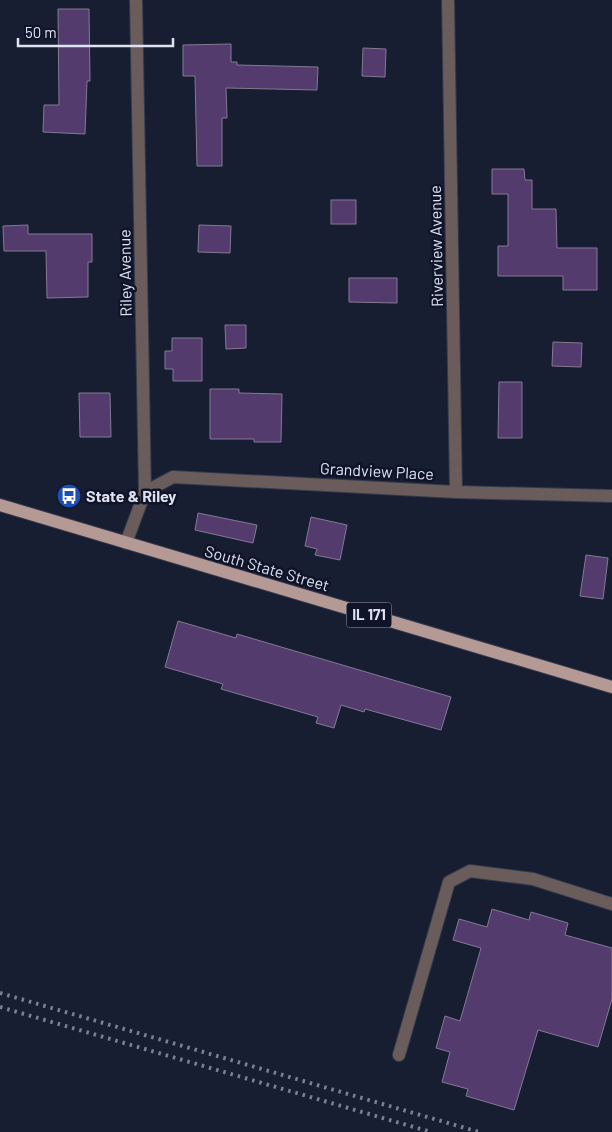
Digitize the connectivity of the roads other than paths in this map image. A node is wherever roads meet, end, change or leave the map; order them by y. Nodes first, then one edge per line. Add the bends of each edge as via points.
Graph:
1 (136, 0) edge
2 (448, 0) edge
3 (145, 492) junction
4 (456, 492) junction
5 (612, 496) edge
6 (0, 505) edge
7 (126, 543) junction
8 (612, 687) edge
9 (612, 904) edge
10 (399, 1055) dead end

1 - 3 street, Riley Avenue
2 - 4 street, Riverview Avenue
3 - 4 street, Grandview Place via 173,477
3 - 7 street, Riley Avenue
4 - 5 street, Grandview Place
6 - 7 main road, South State Street / IL 171
7 - 8 main road, South State Street / IL 171
9 - 10 street via 533,879 470,871 449,882

